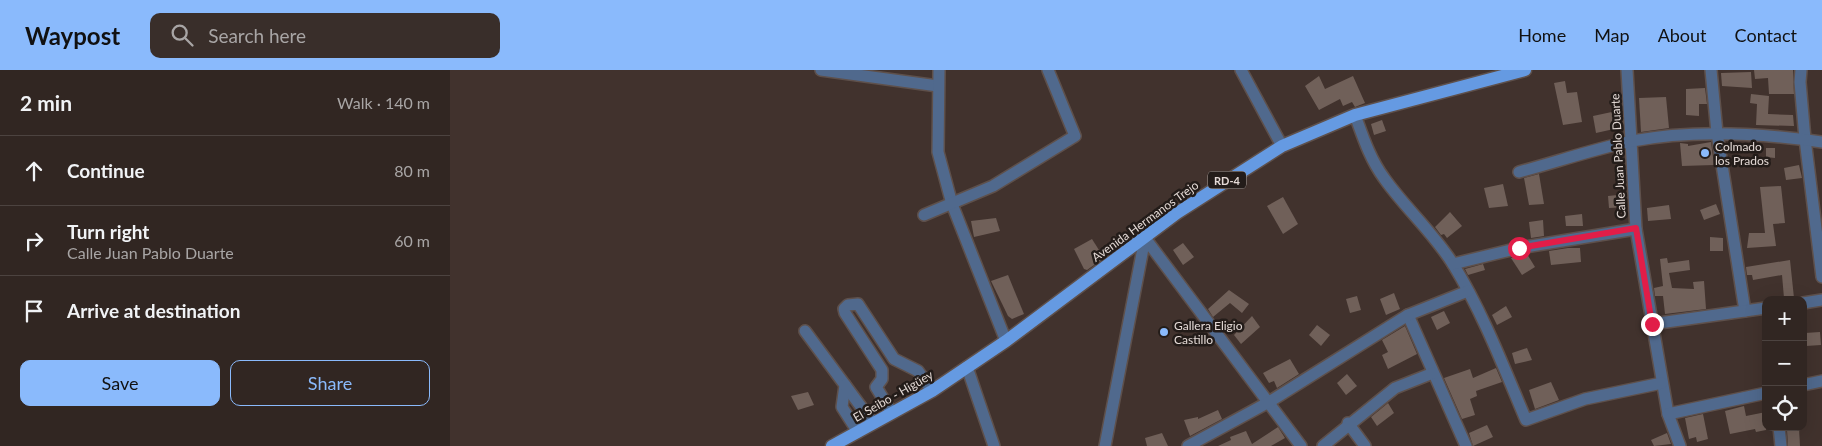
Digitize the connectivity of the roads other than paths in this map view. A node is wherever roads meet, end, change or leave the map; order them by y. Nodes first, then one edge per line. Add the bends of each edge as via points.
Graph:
1 (821, 70) edge
2 (939, 70) edge
3 (1048, 70) edge
4 (1241, 70) edge
5 (1525, 70) edge
6 (1627, 70) edge
7 (1711, 70) edge
8 (1802, 70) edge
9 (938, 86) junction
10 (1355, 115) junction
11 (1718, 133) junction
12 (1805, 139) junction
13 (1632, 141) junction
14 (1822, 142) edge
15 (1282, 146) junction
16 (1519, 172) dead end
17 (952, 204) junction
18 (924, 215) dead end
19 (1636, 228) junction
20 (1145, 238) junction
21 (1453, 264) junction
22 (1822, 277) edge
23 (1468, 291) junction
24 (1822, 300) edge
25 (1807, 302) edge
26 (1762, 309) edge
27 (1746, 311) junction
28 (1408, 315) junction
29 (1652, 324) junction
30 (805, 331) dead end
31 (1006, 341) junction
32 (894, 359) junction
33 (880, 366) junction
34 (967, 367) junction
35 (1433, 373) junction
36 (1822, 381) edge
37 (1662, 383) junction
38 (1807, 384) edge
39 (845, 385) junction
40 (932, 391) junction
41 (1762, 394) edge
42 (1269, 402) junction
43 (892, 413) junction
44 (1668, 414) junction
45 (873, 423) junction
46 (1348, 423) junction
47 (1779, 431) edge
48 (858, 432) junction
49 (832, 446) edge
50 (994, 446) edge
51 (1105, 446) edge
52 (1188, 446) edge
53 (1301, 446) edge
54 (1322, 446) edge
55 (1365, 446) edge
56 (1466, 446) edge
57 (1680, 446) edge
58 (1781, 446) edge

1 - 9 street
2 - 9 street
3 - 17 street via 1076,136 993,186
4 - 15 street
5 - 10 main road, Avenida Hermanos Trejo / RD-4
6 - 13 street, Calle Juan Pablo Duarte
7 - 11 street
8 - 12 street via 1800,82
9 - 17 street via 938,152
10 - 15 main road, Avenida Hermanos Trejo / RD-4
10 - 21 street via 1369,152 1384,178 1430,231
11 - 12 street
11 - 13 street
11 - 27 street
12 - 14 street
12 - 22 street
13 - 16 street
13 - 19 street, Calle Juan Pablo Duarte
15 - 20 main road, Avenida Hermanos Trejo / RD-4 via 1177,213
17 - 18 street
17 - 31 street
19 - 21 street via 1519,248
19 - 29 street, Calle Juan Pablo Duarte
20 - 31 main road, Avenida Hermanos Trejo / RD-4
20 - 42 street
20 - 51 street
21 - 23 street
23 - 28 street
23 - 37 street via 1526,420 1585,399
24 - 25 street
26 - 27 street
27 - 29 street
28 - 35 street
28 - 42 street
29 - 37 street, Calle Juan Pablo Duarte
30 - 39 street
31 - 34 main road, Avenida Hermanos Trejo / RD-4
32 - 33 street
32 - 33 street via 858,304 848,305 845,313
32 - 40 street via 918,371
33 - 43 street via 882,379 876,387
34 - 40 main road, El Seibo - Higüey / RD-4
34 - 50 street
35 - 46 street via 1395,388
35 - 56 street
36 - 38 street
37 - 44 street, Calle Juan Pablo Duarte
39 - 45 street
39 - 48 street via 842,406
40 - 43 main road, El Seibo - Higüey / RD-4
41 - 44 street
42 - 52 street
42 - 53 street
43 - 45 main road, El Seibo - Higüey / RD-4
44 - 57 street, Calle Juan Pablo Duarte
45 - 48 main road, El Seibo - Higüey / RD-4
46 - 54 street
46 - 55 street
47 - 58 street
48 - 49 main road, El Seibo - Higüey / RD-4

